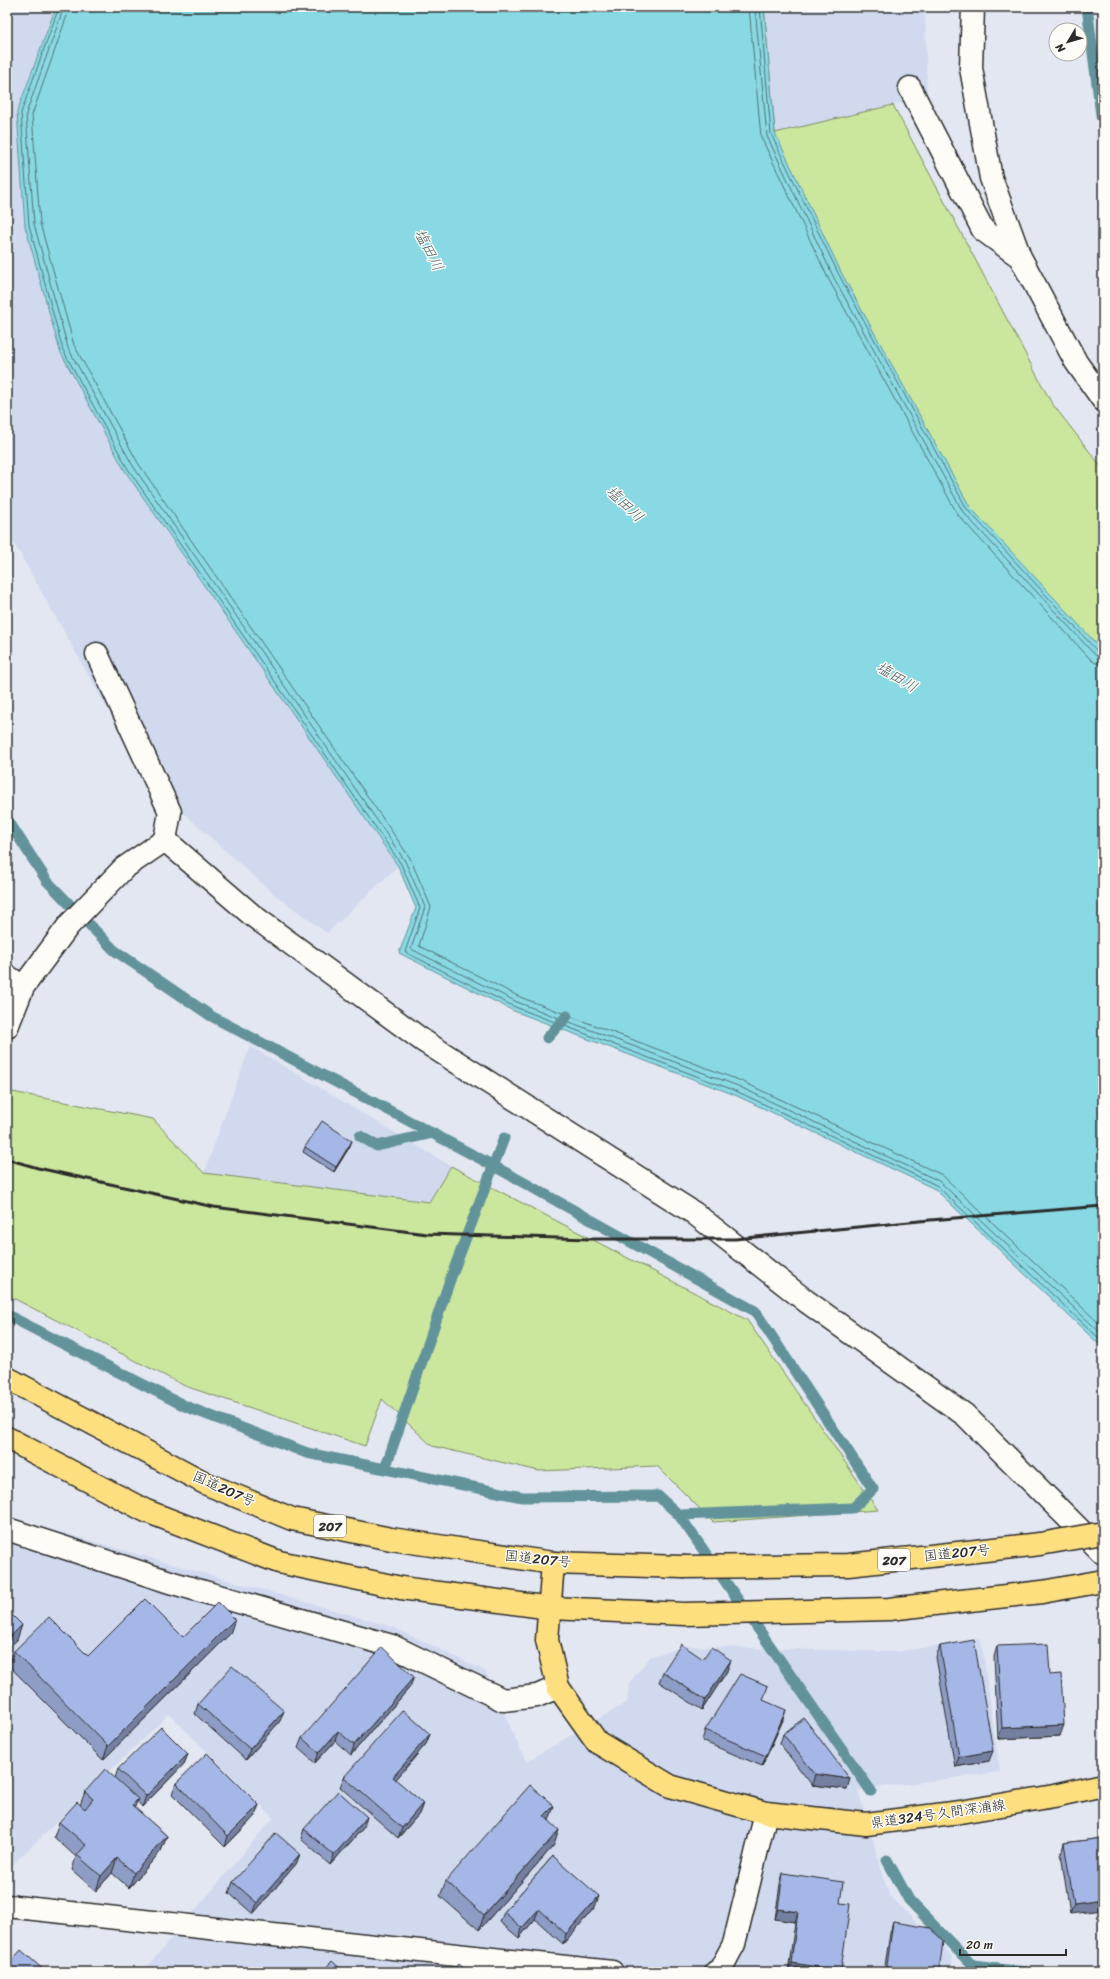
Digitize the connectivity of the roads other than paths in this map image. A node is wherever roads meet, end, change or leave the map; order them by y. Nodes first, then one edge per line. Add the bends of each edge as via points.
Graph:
1 (973, 7) edge
2 (910, 88) dead end
3 (1020, 257) junction
4 (1103, 400) edge
5 (97, 654) dead end
6 (164, 840) junction
7 (15, 982) edge
8 (7, 1027) edge
9 (7, 1378) edge
10 (7, 1438) edge
11 (7, 1529) edge
12 (1103, 1533) edge
13 (1103, 1553) edge
14 (554, 1562) junction
15 (1103, 1581) edge
16 (551, 1608) junction
17 (558, 1686) junction
18 (1103, 1785) edge
19 (766, 1813) junction
20 (7, 1906) edge
21 (721, 1971) edge
22 (612, 1972) edge

1 - 3 street via 972,68 991,178
2 - 3 street via 983,230
3 - 4 street via 1076,362
5 - 6 street via 170,812
6 - 7 street via 124,868
6 - 13 street via 252,915 422,1040 694,1213 806,1301 965,1414
7 - 8 street
9 - 14 main road, 国道207号 / 207 via 207,1484 292,1518 391,1539
10 - 16 main road via 146,1511 279,1562 401,1588
11 - 17 street via 173,1583 392,1646 503,1700 536,1696
12 - 14 main road, 国道207号 / 207, bridge via 1040,1544 848,1565 683,1567
14 - 16 main road, 県道324号久間深浦線
15 - 16 main road via 1042,1592 889,1608 684,1614
16 - 17 main road, 県道324号久間深浦線 via 547,1640
17 - 19 main road, 県道324号久間深浦線 via 597,1742 670,1786
18 - 19 main road, 県道324号久間深浦線 via 968,1811 866,1824
19 - 21 street via 734,1944
20 - 22 street

